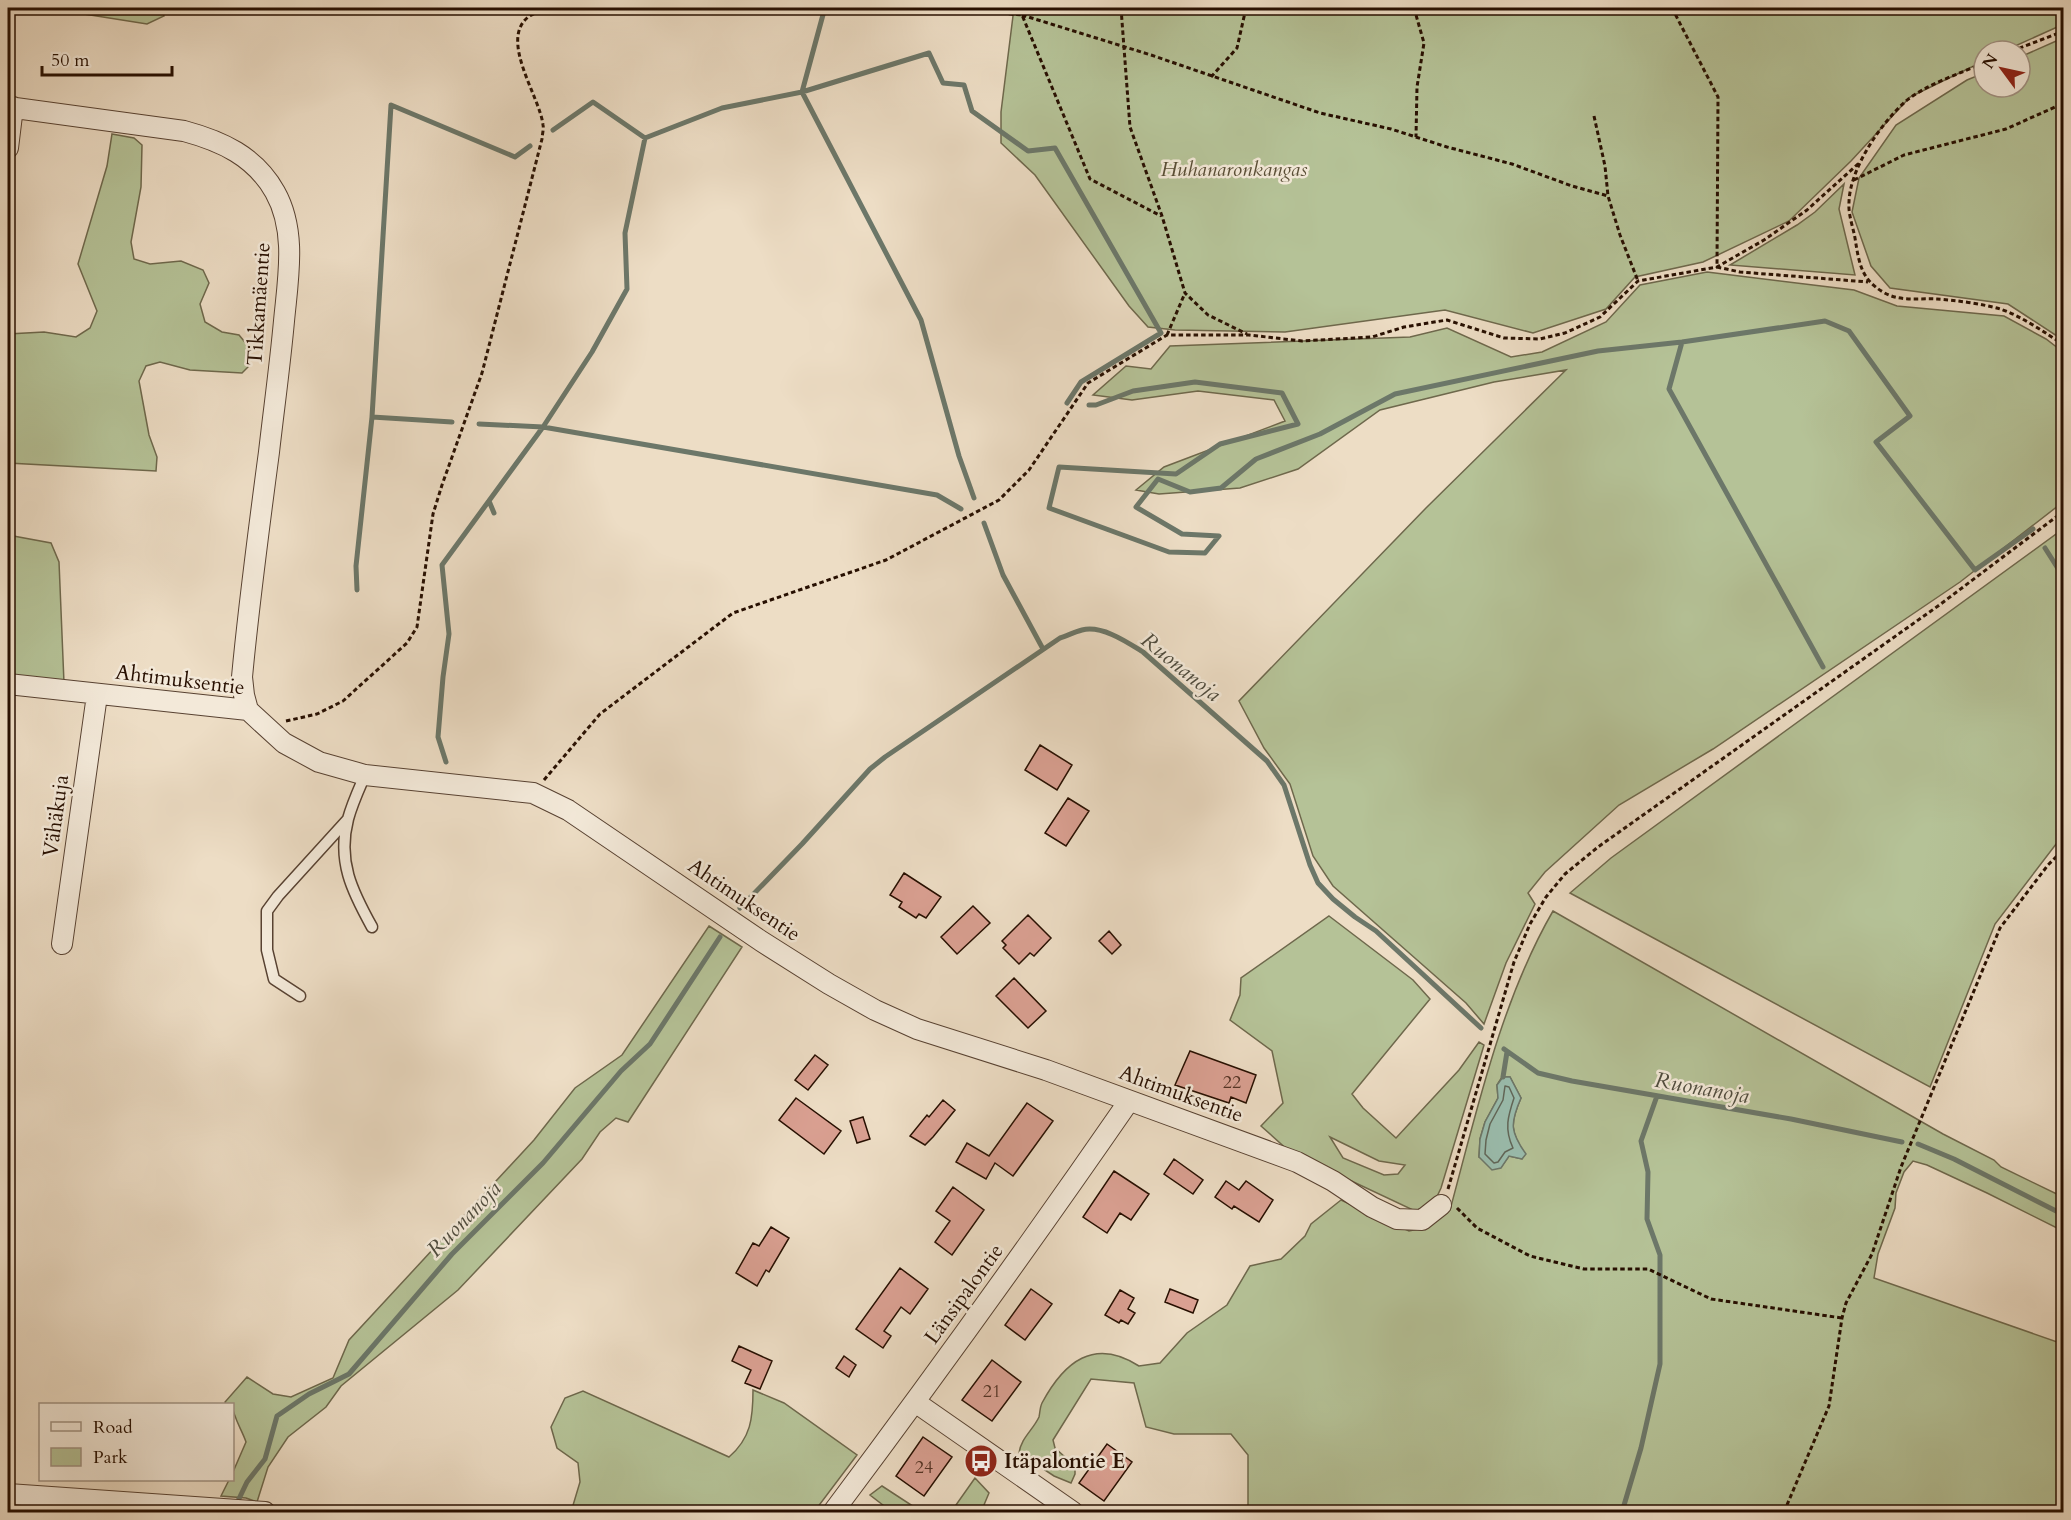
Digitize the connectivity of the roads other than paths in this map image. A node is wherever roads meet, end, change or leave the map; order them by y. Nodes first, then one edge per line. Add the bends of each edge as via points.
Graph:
1 (10, 107) edge
2 (8, 148) edge
3 (8, 684) edge
4 (97, 695) junction
5 (248, 710) junction
6 (365, 775) junction
7 (348, 819) junction
8 (372, 927) dead end
9 (62, 944) dead end
10 (300, 996) dead end
11 (1129, 1101) junction
12 (1443, 1201) road end
13 (915, 1402) junction
14 (8, 1494) edge
15 (256, 1512) edge
16 (833, 1512) edge
17 (1072, 1512) edge

1 - 2 street
1 - 5 street, Tikkamäentie via 184,131 209,138 248,158 264,173 284,213 289,264 242,677
3 - 4 street, Ahtimuksentie
4 - 5 street, Ahtimuksentie
4 - 9 street, Vähäkuja
5 - 6 street, Ahtimuksentie via 301,753
6 - 7 lane
6 - 11 street, Ahtimuksentie via 534,792 568,810 761,941 875,1010 917,1029
7 - 8 lane via 345,867
7 - 10 lane via 267,911 267,950 274,979
11 - 12 street, Ahtimuksentie via 1298,1162 1397,1219 1422,1220
11 - 13 street, Länsipalontie
13 - 16 street, Länsipalontie
13 - 17 street
14 - 15 street

